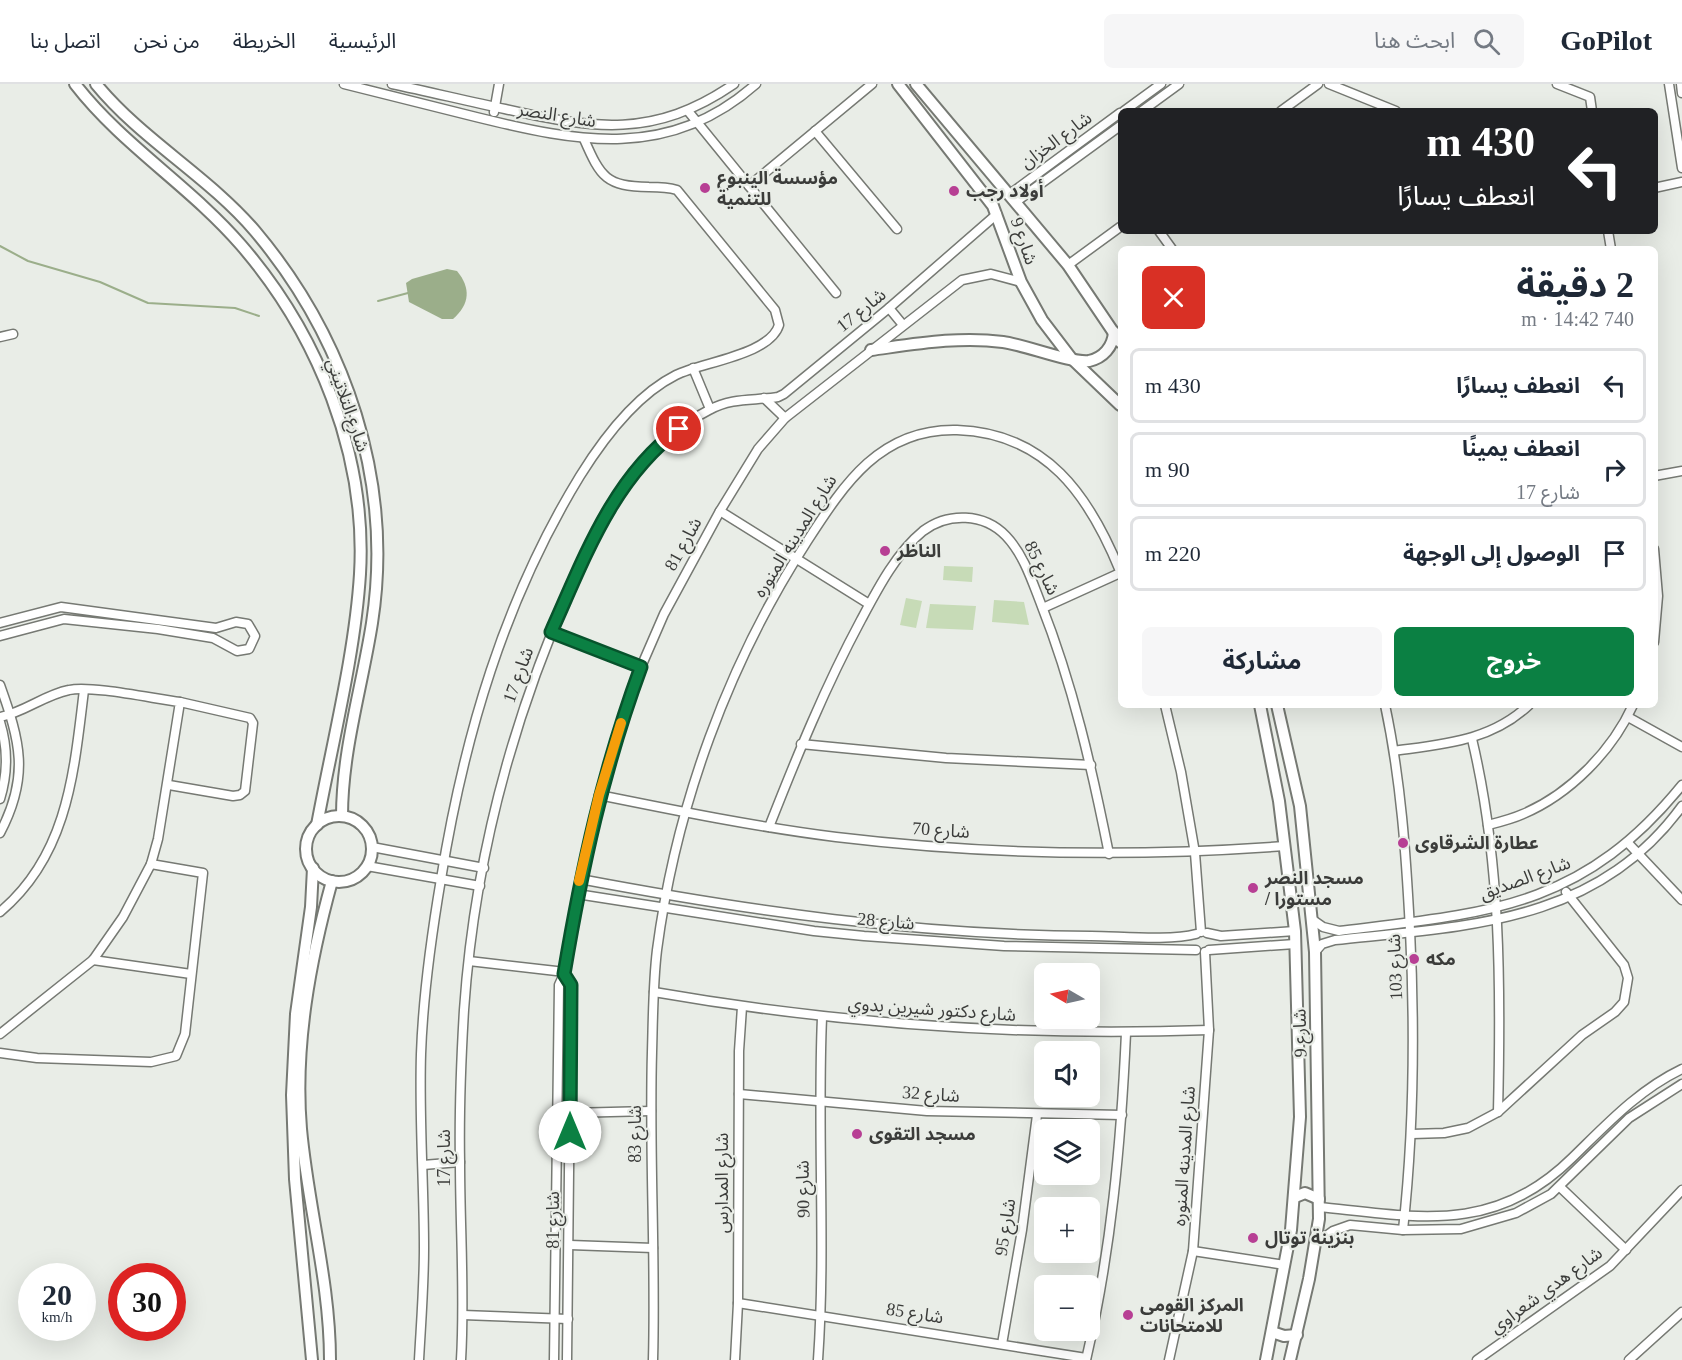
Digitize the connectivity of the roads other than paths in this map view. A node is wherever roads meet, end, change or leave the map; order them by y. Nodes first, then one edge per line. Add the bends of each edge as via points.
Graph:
1 (75, 84) edge
2 (96, 84) edge
3 (344, 84) edge
4 (392, 84) edge
5 (499, 84) edge
6 (734, 84) edge
7 (756, 84) edge
8 (872, 84) edge
9 (898, 84) edge
10 (916, 84) edge
11 (1161, 84) edge
12 (1179, 84) edge
13 (1318, 84) edge
14 (1329, 84) edge
15 (1557, 84) edge
16 (1670, 84) edge
17 (1681, 84) edge
18 (1682, 93) edge
19 (494, 107) junction
20 (1128, 108) edge
21 (1146, 108) edge
22 (1285, 108) edge
23 (1389, 108) edge
24 (1592, 108) edge
25 (688, 111) junction
26 (1118, 115) edge
27 (494, 121) junction
28 (697, 122) junction
29 (1118, 127) edge
30 (815, 131) junction
31 (585, 140) junction
32 (1682, 168) edge
33 (1682, 182) edge
34 (749, 186) junction
35 (1658, 187) edge
36 (1014, 198) junction
37 (997, 214) junction
38 (1118, 228) edge
39 (897, 229) dead end
40 (1068, 265) junction
41 (1021, 282) junction
42 (836, 293) dead end
43 (889, 309) junction
44 (903, 325) junction
45 (13, 334) dead end
46 (0, 337) edge
47 (1117, 337) edge
48 (871, 350) junction
49 (1071, 358) junction
50 (693, 368) junction
51 (764, 398) junction
52 (1118, 403) edge
53 (710, 409) junction
54 (786, 418) junction
55 (1682, 471) edge
56 (1658, 475) edge
57 (720, 511) junction
58 (796, 559) junction
59 (1118, 567) edge
60 (1118, 573) edge
61 (870, 604) junction
62 (1043, 608) junction
63 (0, 623) edge
64 (551, 632) junction
65 (0, 636) edge
66 (641, 667) junction
67 (0, 685) edge
68 (84, 690) junction
69 (180, 702) junction
70 (1166, 708) edge
71 (1261, 708) edge
72 (1278, 708) edge
73 (1386, 708) edge
74 (1525, 708) edge
75 (1632, 708) edge
76 (10, 715) junction
77 (0, 717) edge
78 (1628, 717) junction
79 (0, 722) edge
80 (1472, 739) junction
81 (801, 744) junction
82 (1682, 747) edge
83 (1394, 751) junction
84 (1091, 765) junction
85 (169, 785) junction
86 (1682, 785) edge
87 (599, 795) junction
88 (0, 798) edge
89 (1682, 806) edge
90 (686, 813) junction
91 (342, 816) junction
92 (317, 825) junction
93 (1488, 825) junction
94 (769, 828) junction
95 (0, 833) edge
96 (1628, 843) junction
97 (1285, 846) junction
98 (372, 848) junction
99 (1195, 853) junction
100 (1109, 854) junction
101 (1637, 854) junction
102 (443, 861) junction
103 (152, 864) junction
104 (367, 866) junction
105 (313, 868) junction
106 (484, 868) junction
107 (580, 879) junction
108 (332, 881) junction
109 (440, 881) junction
110 (1563, 885) junction
111 (480, 886) junction
112 (577, 894) junction
113 (666, 895) junction
114 (1568, 896) junction
115 (1682, 900) edge
116 (664, 909) junction
117 (1496, 909) junction
118 (0, 912) edge
119 (816, 919) junction
120 (1313, 920) junction
121 (1497, 921) junction
122 (1410, 927) junction
123 (814, 931) junction
124 (1295, 931) junction
125 (1201, 933) junction
126 (1295, 944) junction
127 (1203, 951) junction
128 (1315, 952) junction
129 (93, 960) junction
130 (469, 961) junction
131 (564, 973) junction
132 (191, 974) junction
133 (654, 992) junction
134 (742, 1007) junction
135 (822, 1018) junction
136 (1209, 1030) junction
137 (0, 1034) edge
138 (1126, 1034) junction
139 (0, 1053) edge
140 (1678, 1071) edge
141 (1681, 1086) edge
142 (739, 1094) junction
143 (819, 1101) junction
144 (651, 1111) junction
145 (1498, 1112) junction
146 (570, 1113) junction
147 (1037, 1115) junction
148 (1122, 1115) junction
149 (1412, 1134) junction
150 (460, 1162) junction
151 (1298, 1163) junction
152 (1318, 1164) junction
153 (423, 1165) junction
154 (570, 1171) junction
155 (557, 1172) junction
156 (1560, 1187) junction
157 (1682, 1190) edge
158 (1295, 1197) junction
159 (1319, 1203) junction
160 (1348, 1210) junction
161 (1405, 1216) junction
162 (1350, 1226) junction
163 (1403, 1230) junction
164 (1315, 1244) junction
165 (570, 1245) junction
166 (653, 1248) junction
167 (1626, 1250) junction
168 (1193, 1251) junction
169 (1285, 1265) junction
170 (738, 1302) junction
171 (1682, 1312) edge
172 (463, 1315) junction
173 (821, 1315) junction
174 (554, 1319) junction
175 (568, 1319) junction
176 (1272, 1332) junction
177 (1297, 1335) junction
178 (1002, 1344) junction
179 (1086, 1359) edge
180 (312, 1360) edge
181 (330, 1360) edge
182 (419, 1360) edge
183 (461, 1360) edge
184 (554, 1360) edge
185 (567, 1360) edge
186 (653, 1360) edge
187 (735, 1360) edge
188 (818, 1360) edge
189 (1169, 1360) edge
190 (1266, 1360) edge
191 (1290, 1360) edge
192 (1476, 1360) edge
193 (1629, 1360) edge

1 - 92 main road, شارع التلاتيني via 110,125 206,209 255,262 296,322 336,411 354,480 360,572
2 - 91 main road, شارع التلاتيني via 124,115 218,192 270,249 324,335 354,406 371,479 376,574 372,621 343,785
3 - 27 street, شارع النصر
4 - 19 street, شارع النصر
5 - 19 street
6 - 25 street, شارع النصر
7 - 28 street, شارع النصر via 722,110
8 - 30 street
9 - 37 main road, شارع 9
10 - 36 main road, شارع 9
11 - 20 street, شارع الخزان
12 - 21 street
13 - 22 street
14 - 23 street
15 - 24 street via 1590,97
16 - 32 street
17 - 18 street
19 - 25 street, شارع النصر via 595,126 642,123
19 - 27 street
25 - 28 street
26 - 36 street, شارع الخزان
27 - 31 street, شارع النصر
28 - 31 street, شارع النصر via 643,137
28 - 34 street
29 - 36 street, شارع الخزان
30 - 34 street
30 - 39 street
31 - 50 street via 595,164 608,181 628,187 676,190 775,310 779,325 770,339
33 - 35 street
34 - 42 street
36 - 40 main road, شارع 9
37 - 41 main road, شارع 9
37 - 43 street, شارع 17
38 - 40 street
40 - 47 main road, شارع 9
41 - 44 street, شارع 81 via 991,274 969,277
41 - 49 main road, شارع 9 via 1042,320
43 - 44 street
43 - 51 street, شارع 17 via 789,390 778,397
44 - 48 street, شارع 81
45 - 46 street
47 - 49 main road via 1100,357 1085,361
48 - 49 main road via 977,339 1018,344
48 - 54 street, شارع 81
49 - 52 main road, شارع 9
50 - 53 street
50 - 102 street via 657,387 615,428 580,477 542,547 485,684 460,772
51 - 53 street, شارع 17 via 736,399
51 - 54 street
53 - 64 street, شارع 17 via 669,437 619,492
54 - 57 street, شارع 81 via 758,449
55 - 56 street
57 - 58 street
57 - 66 street, شارع 81 via 664,614
58 - 59 street, شارع المدينه المنوره via 836,496 860,468 907,439 952,430 1005,437 1051,464 1087,504
58 - 61 street
58 - 90 street, شارع المدينه المنوره via 732,682
60 - 62 street
61 - 62 street, شارع 85 via 898,560 922,533 957,518 983,521 1005,536 1021,557
61 - 81 street, شارع 85
62 - 84 street, شارع 85 via 1070,686
63 - 65 street via 61,607 216,628 240,621 248,624 255,636 249,649 237,651 213,638 64,619
64 - 66 street
64 - 106 street, شارع 17 via 518,726
66 - 87 street, شارع 81
67 - 76 street
68 - 69 street
68 - 76 street via 50,695
68 - 118 street via 61,826 36,873
69 - 85 street
69 - 85 street via 250,718 253,723 244,791 233,796
70 - 99 street
71 - 97 main road, شارع 9
72 - 120 main road, شارع 9 via 1300,806
73 - 83 street, شارع 103
74 - 80 street via 1497,729
75 - 78 street
76 - 77 street
76 - 95 street via 18,741 18,777 13,803
78 - 82 street
78 - 93 street via 1581,776 1523,814
79 - 88 street via 6,747
80 - 83 street
80 - 93 street
81 - 84 street via 946,758
81 - 94 street, شارع 85
83 - 122 street, شارع 103
84 - 100 street, شارع 85
85 - 103 street
86 - 96 street, شارع الصديق
87 - 90 street, شارع 70
87 - 107 street, شارع 81
89 - 101 street, شارع الصديق
90 - 94 street, شارع 70
90 - 113 street, شارع المدينه المنوره
91 - 92 main road via 328,817
91 - 98 main road via 363,826
92 - 105 main road via 307,845
93 - 117 street
94 - 100 street, شارع 70 via 916,844
96 - 101 street
96 - 110 street, شارع الصديق
97 - 99 street, شارع 70
97 - 124 main road, شارع 9
98 - 102 street
98 - 104 main road
99 - 100 street, شارع 70
99 - 125 street
101 - 114 street, شارع الصديق
101 - 115 street
102 - 106 street
102 - 109 street
103 - 129 street via 123,917
103 - 132 street via 203,873
104 - 108 main road via 352,879
104 - 109 street
105 - 108 main road
105 - 180 main road via 296,1014 292,1095 295,1179
106 - 111 street, شارع 17
107 - 112 street, شارع 81
107 - 113 street, شارع 28
108 - 181 main road via 311,968 300,1074 301,1128 324,1276
109 - 111 street
109 - 153 street via 423,1010
110 - 114 street
110 - 117 street, شارع الصديق
111 - 130 street, شارع 17
112 - 116 street, شارع 28
112 - 131 street, شارع 81
113 - 116 street, شارع المدينه المنوره
113 - 119 street, شارع 28
114 - 121 street, شارع الصديق
114 - 145 street via 1624,965 1628,978 1624,1002
116 - 123 street, شارع 28
116 - 133 street, شارع 83
117 - 121 street
117 - 122 street, شارع الصديق
119 - 123 street
119 - 125 street, شارع 28 via 1014,934
120 - 122 street, شارع الصديق via 1339,932
120 - 128 main road, شارع 9
121 - 122 street, شارع الصديق
121 - 145 street
122 - 128 street, شارع الصديق via 1335,939
122 - 149 street, شارع 103 via 1414,1022
123 - 127 street, شارع 28 via 1004,946
124 - 125 street, شارع 28 via 1221,936
124 - 126 main road, شارع 9
125 - 127 street via 1192,941
125 - 127 street via 1212,941
126 - 127 street, شارع 28
126 - 151 main road, شارع 9
127 - 136 street, شارع المدينه المنوره
128 - 152 main road, شارع 9
129 - 132 street
129 - 137 street
130 - 131 street
130 - 150 street, شارع 17 via 462,1048
131 - 146 street, شارع 81 via 571,985
131 - 155 street, شارع 81 via 559,997
132 - 139 street via 185,1034 176,1056 151,1062
133 - 134 street, شارع دكتور شيرين بدوي
133 - 144 street, شارع 83
134 - 135 street, شارع دكتور شيرين بدوي
134 - 142 street, شارع المدارس
135 - 138 street, شارع دكتور شيرين بدوي
135 - 143 street, شارع 90
136 - 138 street, شارع دكتور شيرين بدوي
136 - 168 street, شارع المدينه المنوره
138 - 148 street
140 - 141 street
140 - 161 street via 1615,1115 1571,1160 1530,1192 1508,1203 1453,1217
141 - 156 street via 1629,1118
142 - 143 street, شارع 32
142 - 170 street, شارع المدارس
143 - 147 street, شارع 32 via 927,1111
143 - 173 street, شارع 90
144 - 146 street
144 - 166 street, شارع 83
145 - 149 street via 1468,1128
146 - 154 street, شارع 81
147 - 148 street, شارع 32
147 - 178 street, شارع 95
148 - 179 street via 1107,1251
149 - 161 street, شارع 103
150 - 153 street
150 - 172 street, شارع 17
151 - 152 main road via 1306,1169
151 - 158 main road, شارع 9
152 - 159 main road, شارع 9
153 - 182 street
154 - 155 street
154 - 165 street, شارع 81
155 - 174 street, شارع 81
156 - 163 street via 1537,1204 1487,1223 1461,1229
156 - 167 street
157 - 167 street, شارع هدي شعراوي
158 - 159 main road via 1305,1193
158 - 169 main road, شارع 9
159 - 160 street
159 - 164 main road, شارع 9
160 - 161 street
160 - 162 street via 1345,1217
161 - 163 street, شارع 103
162 - 163 street
162 - 164 street
164 - 177 main road, شارع 9
165 - 166 street
165 - 175 street, شارع 81
166 - 186 street, شارع 83
167 - 192 street, شارع هدي شعراوي via 1586,1284
168 - 169 street
168 - 189 street, شارع المدينه المنوره
169 - 176 main road, شارع 9
170 - 173 street, شارع 85
170 - 187 street, شارع المدارس
171 - 193 street
172 - 174 street
172 - 183 street, شارع 17
173 - 178 street, شارع 85
173 - 188 street, شارع 90
174 - 175 street
174 - 184 street, شارع 81
175 - 185 street, شارع 81
176 - 177 main road
176 - 190 main road, شارع 9
177 - 191 main road, شارع 9
178 - 179 street, شارع 85

